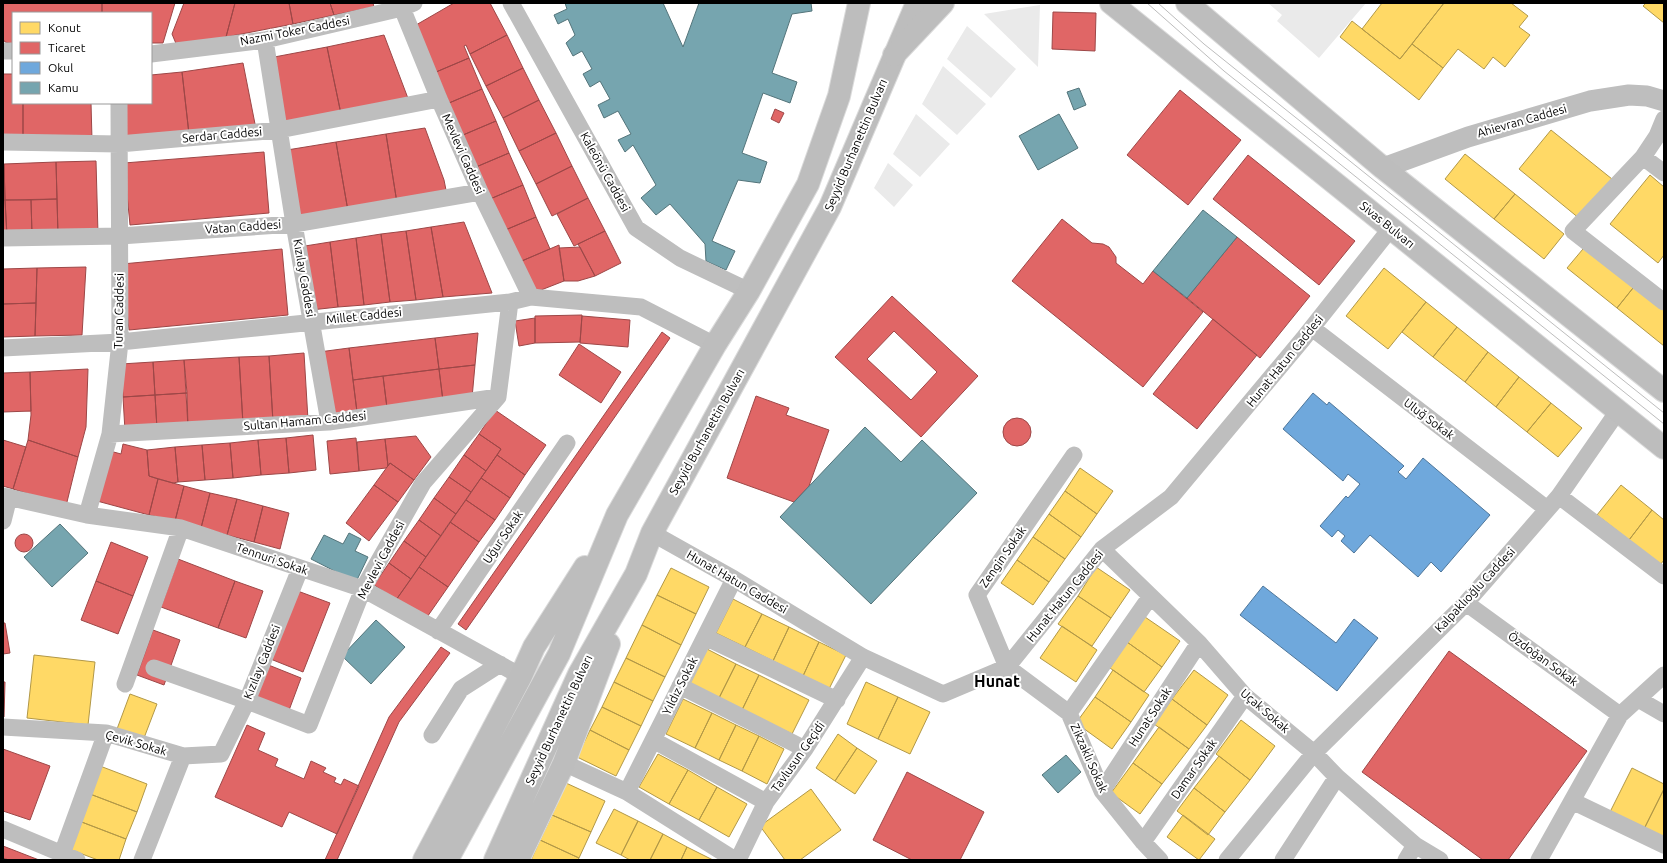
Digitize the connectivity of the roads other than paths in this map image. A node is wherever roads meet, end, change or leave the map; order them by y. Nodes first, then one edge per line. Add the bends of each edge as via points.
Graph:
1 (511, 3) edge
2 (859, 3) edge
3 (917, 3) edge
4 (943, 3) edge
5 (1111, 3) edge
6 (1187, 3) edge
7 (408, 6) edge
8 (265, 40) junction
9 (152, 54) edge
10 (894, 55) junction
11 (439, 99) junction
12 (1664, 101) edge
13 (119, 104) edge
14 (1664, 118) edge
15 (279, 130) junction
16 (3, 142) edge
17 (120, 144) junction
18 (1644, 157) junction
19 (1383, 168) junction
20 (1664, 173) edge
21 (480, 192) junction
22 (294, 224) junction
23 (1391, 228) junction
24 (120, 236) junction
25 (3, 238) edge
26 (749, 291) junction
27 (531, 297) junction
28 (510, 302) junction
29 (1664, 302) edge
30 (312, 321) junction
31 (1312, 328) junction
32 (120, 342) junction
33 (716, 345) junction
34 (3, 348) edge
35 (1664, 391) edge
36 (498, 397) junction
37 (1618, 411) junction
38 (329, 422) junction
39 (110, 434) junction
40 (568, 443) dead end
41 (1664, 448) edge
42 (1074, 455) dead end
43 (6, 496) edge
44 (1559, 496) junction
45 (1547, 509) junction
46 (87, 514) junction
47 (617, 515) junction
48 (3, 521) edge
49 (181, 528) junction
50 (652, 533) junction
51 (1102, 549) junction
52 (300, 569) junction
53 (636, 574) junction
54 (1664, 576) edge
55 (734, 579) junction
56 (363, 589) junction
57 (1150, 597) junction
58 (1466, 603) junction
59 (438, 631) junction
60 (705, 637) junction
61 (1198, 643) junction
62 (863, 657) junction
63 (500, 664) junction
64 (1007, 667) junction
65 (154, 668) dead end
66 (1664, 675) edge
67 (521, 676) junction
68 (125, 684) dead end
69 (680, 686) junction
70 (1245, 696) junction
71 (1638, 699) junction
72 (837, 700) junction
73 (247, 701) junction
74 (1069, 713) junction
75 (1664, 714) edge
76 (1620, 715) junction
77 (3, 727) edge
78 (106, 733) junction
79 (432, 735) dead end
80 (653, 740) junction
81 (805, 749) junction
82 (1314, 753) junction
83 (221, 754) joint
84 (183, 756) junction
85 (564, 763) junction
86 (1337, 777) junction
87 (1102, 791) junction
88 (627, 792) junction
89 (1572, 801) junction
90 (766, 802) junction
91 (3, 829) edge
92 (1143, 842) junction
93 (1415, 845) junction
94 (1664, 845) edge
95 (69, 857) edge
96 (142, 860) edge
97 (424, 860) edge
98 (447, 860) edge
99 (495, 860) edge
100 (518, 860) edge
101 (737, 860) edge
102 (1160, 860) edge
103 (1227, 860) edge
104 (1283, 860) edge
105 (1406, 860) edge
106 (1440, 860) edge
107 (1539, 860) edge

1 - 26 street, Kaleönü Caddesi via 636,228 680,258
2 - 26 main road via 839,96 808,184
3 - 10 main road, Seyyid Burhanettin Bulvarı
4 - 10 main road
5 - 23 main road, Sivas Bulvarı
6 - 19 main road
7 - 8 street, Nazmi Toker Caddesi
7 - 11 street, Mevlevi Caddesi
8 - 9 street, Nazmi Toker Caddesi
8 - 15 street, Kızılay Caddesi
10 - 50 main road, Seyyid Burhanettin Bulvarı via 830,207
11 - 15 street, Serdar Caddesi
11 - 21 street, Mevlevi Caddesi
12 - 19 street, Ahievran Caddesi via 1647,96 1629,95 1590,101 1468,137
13 - 17 street, Turan Caddesi
14 - 18 street
15 - 17 street, Serdar Caddesi
15 - 22 street, Kızılay Caddesi
16 - 17 street, Serdar Caddesi
17 - 24 street, Turan Caddesi
18 - 20 street
18 - 29 street via 1573,231
19 - 35 main road
21 - 22 street, Vatan Caddesi
21 - 27 street, Mevlevi Caddesi
22 - 24 street, Vatan Caddesi
22 - 30 street, Kızılay Caddesi
23 - 31 street, Hunat Hatun Caddesi
23 - 37 main road, Sivas Bulvarı
24 - 25 street, Vatan Caddesi
24 - 32 street, Turan Caddesi
26 - 33 main road
27 - 28 street, Millet Caddesi
27 - 33 street, Millet Caddesi via 641,307
28 - 30 street, Millet Caddesi
28 - 36 street
30 - 32 street, Millet Caddesi
30 - 38 street, Kızılay Caddesi
31 - 45 street, Uluğ Sokak
31 - 51 street, Hunat Hatun Caddesi via 1171,497
32 - 34 street, Millet Caddesi
32 - 39 street, Turan Caddesi
33 - 47 main road
36 - 38 street, Sultan Hamam Caddesi
36 - 56 street, Mevlevi Caddesi via 423,483
37 - 41 main road, Sivas Bulvarı
37 - 44 street, Kalpaklıoğlu Caddesi
38 - 39 street, Sultan Hamam Caddesi
39 - 46 street, Turan Caddesi
40 - 59 street, Uğur Sokak
42 - 64 street, Zengin Sokak via 977,595
43 - 46 street, Tennuri Sokak
43 - 48 street
44 - 45 street, Kalpaklıoğlu Caddesi
44 - 54 street
45 - 58 street, Kalpaklıoğlu Caddesi
46 - 49 street, Tennuri Sokak
47 - 67 main road via 534,647
47 - 98 main road via 559,654
49 - 52 street, Tennuri Sokak
49 - 68 street
50 - 53 main road, Seyyid Burhanettin Bulvarı
50 - 55 street, Hunat Hatun Caddesi
51 - 57 street, Uçak Sokak
51 - 64 street, Hunat Hatun Caddesi
52 - 56 street, Tennuri Sokak
52 - 73 street, Kızılay Caddesi
53 - 85 main road
53 - 99 main road, Seyyid Burhanettin Bulvarı via 579,674
55 - 60 street, Yıldız Sokak
55 - 62 street, Hunat Hatun Caddesi
56 - 59 street, Tennuri Sokak
56 - 73 street, Mevlevi Caddesi via 309,726
57 - 61 street, Uçak Sokak
57 - 74 street
58 - 76 street, Özdoğan Sokak
58 - 82 street, Kalpaklıoğlu Caddesi
59 - 63 street, Tennuri Sokak
60 - 69 street, Yıldız Sokak
60 - 72 street
61 - 70 street, Uçak Sokak
61 - 87 street, Hunat Sokak
62 - 64 street, Hunat Hatun Caddesi via 943,694
62 - 72 street, Tavlusun Geçidi
63 - 67 street, Tennuri Sokak
63 - 79 street via 461,689
64 - 74 street, Zikzaklı Sokak
65 - 73 street, Mevlevi Caddesi
66 - 71 street
67 - 97 main road
69 - 80 street, Yıldız Sokak
69 - 81 street
70 - 82 street, Uçak Sokak
70 - 92 street, Damar Sokak
71 - 75 street
71 - 76 street
72 - 81 street, Tavlusun Geçidi
73 - 83 street, Kızılay Caddesi
74 - 87 street, Zikzaklı Sokak
76 - 89 street
77 - 78 street, Çevik Sokak
78 - 84 street, Çevik Sokak
78 - 95 street
80 - 88 street, Yıldız Sokak
80 - 90 street
81 - 90 street, Tavlusun Geçidi
82 - 86 street, Uçak Sokak
82 - 103 street, Kalpaklıoğlu Caddesi
83 - 84 street, Çevik Sokak
84 - 96 street
85 - 88 street, Tavlusun Geçidi
85 - 100 main road
86 - 93 street, Uçak Sokak
86 - 104 street
87 - 92 street, Zikzaklı Sokak
88 - 101 street, Tavlusun Geçidi
89 - 94 street
89 - 107 street
90 - 101 street, Tavlusun Geçidi
91 - 95 street
92 - 102 street, Zikzaklı Sokak
93 - 105 street
93 - 106 street, Uçak Sokak

